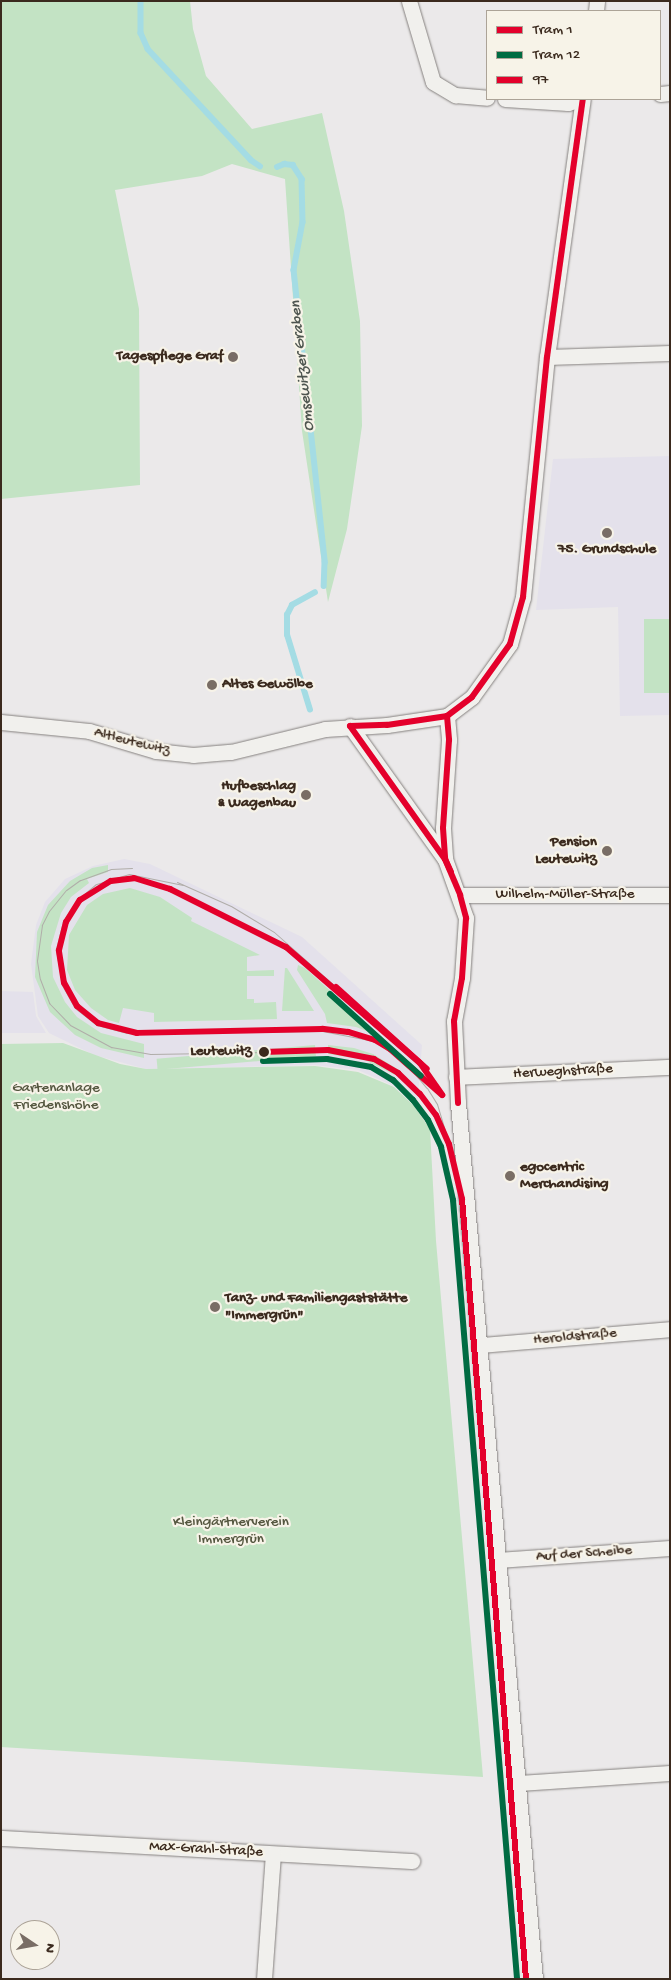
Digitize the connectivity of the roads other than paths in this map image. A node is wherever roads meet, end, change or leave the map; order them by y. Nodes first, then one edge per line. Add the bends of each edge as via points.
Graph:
1 (409, 1) edge
2 (486, 98) edge
3 (521, 100) edge
4 (578, 100) edge
5 (581, 100) edge
6 (670, 353) edge
7 (547, 357) junction
8 (447, 716) junction
9 (1, 722) edge
10 (350, 726) junction
11 (445, 859) junction
12 (670, 894) edge
13 (460, 895) junction
14 (670, 1068) edge
15 (456, 1077) junction
16 (670, 1329) edge
17 (481, 1346) junction
18 (670, 1548) edge
19 (498, 1560) junction
20 (670, 1773) edge
21 (518, 1784) junction
22 (1, 1838) edge
23 (272, 1854) junction
24 (412, 1861) dead end
25 (264, 1979) edge
26 (535, 1979) edge

1 - 2 street via 433,82 455,95
3 - 4 street via 568,103
5 - 7 street
6 - 7 street
7 - 8 street via 523,597 510,644 472,697
8 - 10 street, Altleutewitz via 387,725
8 - 11 street
9 - 10 street, Altleutewitz via 89,731 156,751 193,755 230,752 264,742
10 - 11 street
11 - 13 street
12 - 13 street, Wilhelm-Müller-Straße
13 - 15 street via 466,918 462,978 454,1021
14 - 15 street, Herweghstraße
15 - 17 street
16 - 17 street, Heroldstraße
17 - 19 street
18 - 19 street, Auf der Scheibe
19 - 21 street
20 - 21 street
21 - 26 street
22 - 23 street, Max-Grahl-Straße
23 - 24 street, Max-Grahl-Straße
23 - 25 street

